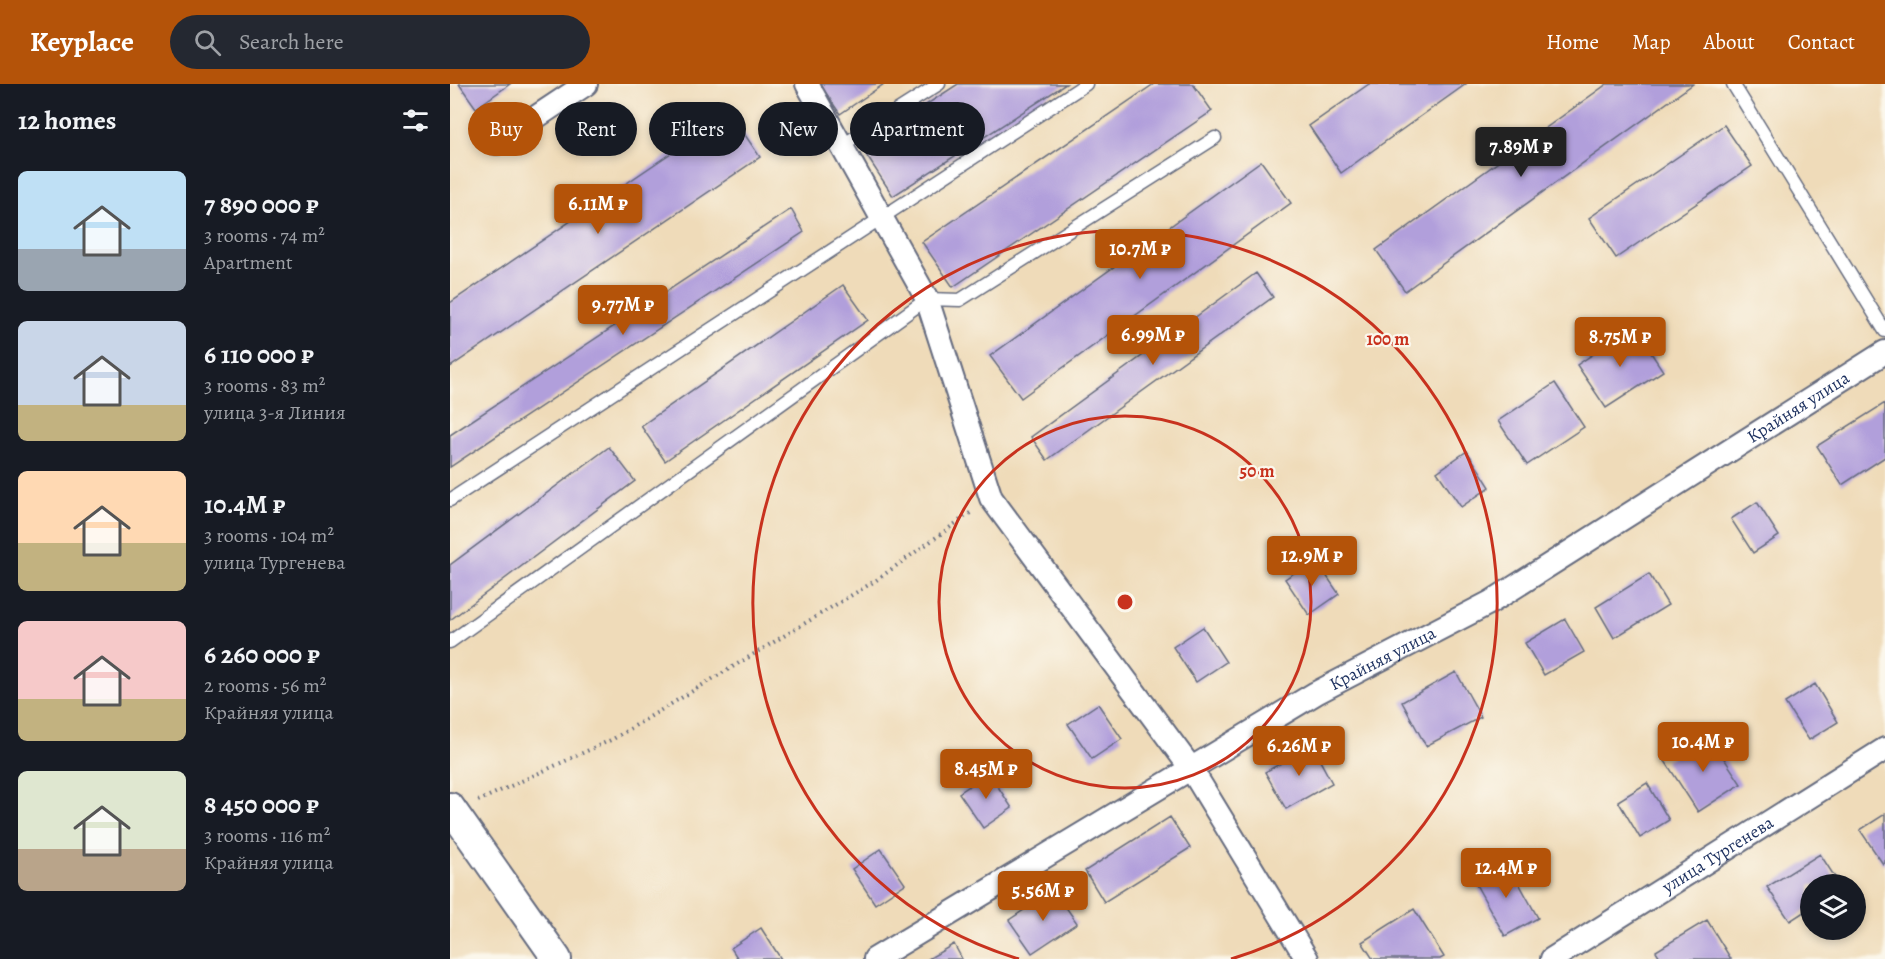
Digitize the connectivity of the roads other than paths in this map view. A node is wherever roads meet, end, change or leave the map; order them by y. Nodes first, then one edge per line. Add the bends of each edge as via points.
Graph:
1 (586, 84) edge
2 (807, 84) edge
3 (939, 84) edge
4 (1086, 84) edge
5 (1734, 84) edge
6 (543, 113) edge
7 (1215, 138) dead end
8 (841, 146) junction
9 (881, 217) junction
10 (927, 299) junction
11 (1885, 331) edge
12 (1885, 352) edge
13 (450, 500) edge
14 (450, 642) edge
15 (1885, 749) edge
16 (1190, 767) junction
17 (452, 809) edge
18 (556, 959) edge
19 (875, 959) edge
20 (1307, 959) edge
21 (1552, 959) edge

1 - 6 street
2 - 8 street
3 - 8 lane
4 - 9 lane
5 - 11 lane
7 - 10 lane via 960,300
8 - 9 street
9 - 10 street
9 - 13 lane
10 - 14 lane
10 - 16 street via 991,498
12 - 16 street, Крайняя улица via 1491,602 1316,693
15 - 21 street, улица Тургенева
16 - 19 street, Крайняя улица
16 - 20 street
17 - 18 street

